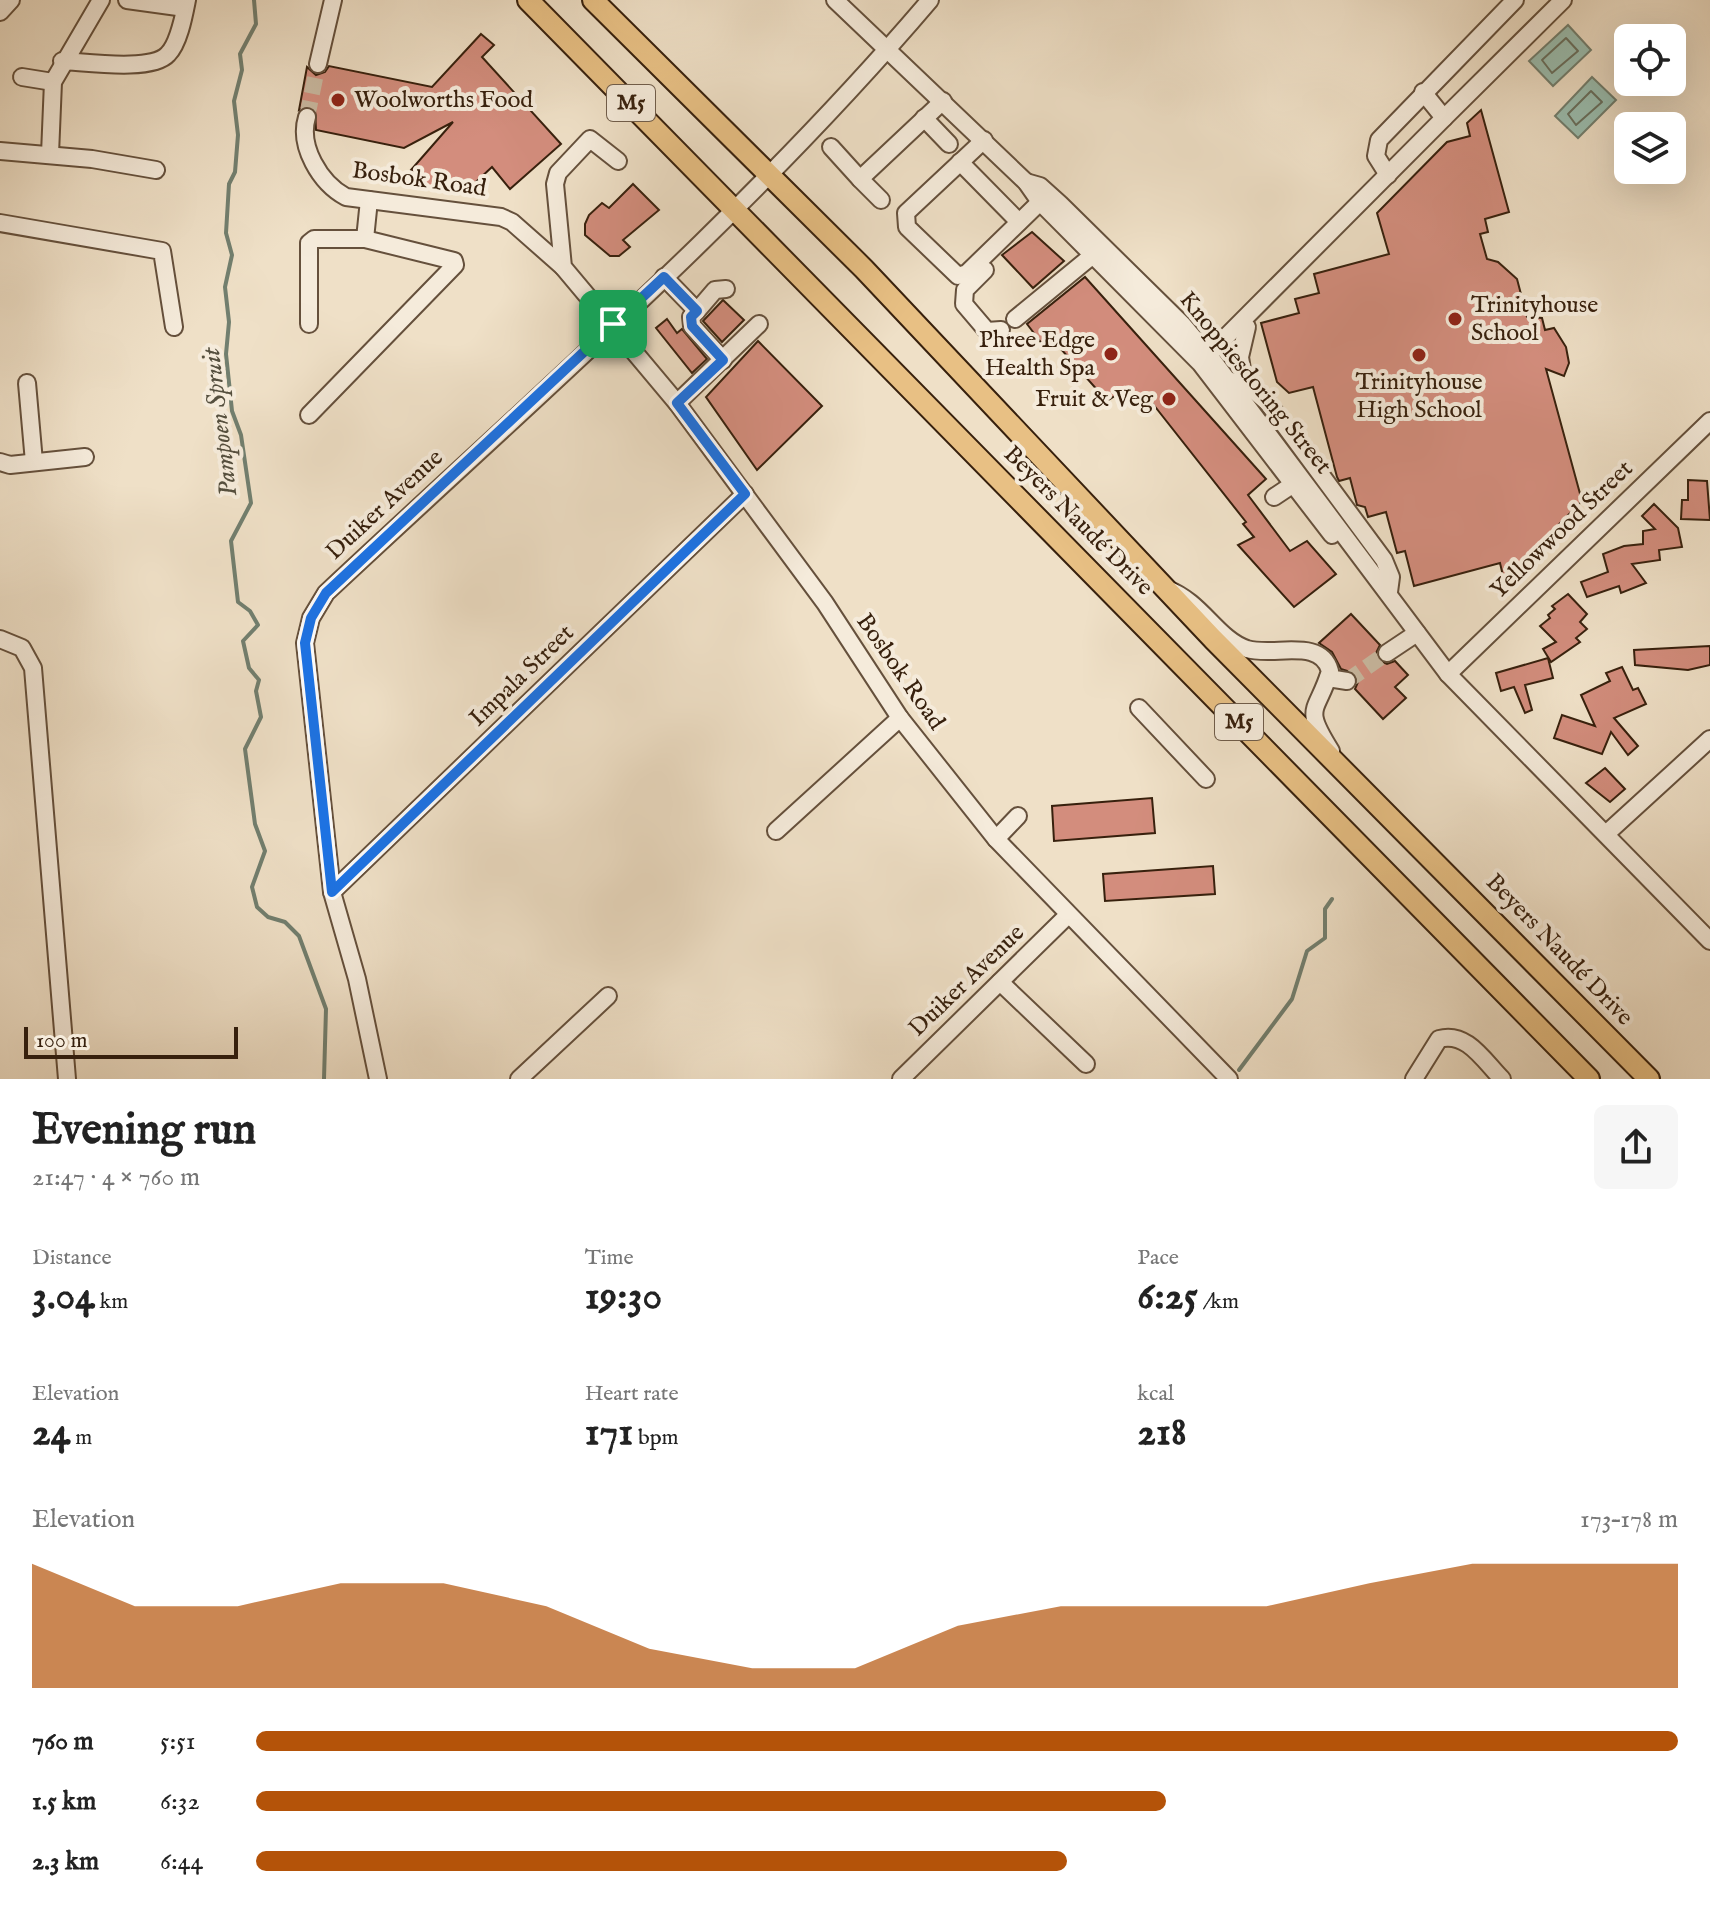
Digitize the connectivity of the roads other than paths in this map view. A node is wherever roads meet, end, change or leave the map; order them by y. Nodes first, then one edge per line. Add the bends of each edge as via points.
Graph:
1 (11, 0) edge
2 (101, 0) edge
3 (127, 0) edge
4 (333, 0) edge
5 (528, 0) edge
6 (593, 0) edge
7 (835, 0) edge
8 (930, 0) edge
9 (1515, 0) edge
10 (1563, 0) edge
11 (186, 4) edge
12 (0, 12) edge
13 (889, 48) junction
14 (62, 61) junction
15 (318, 64) tunnel mouth
16 (22, 77) dead end
17 (53, 82) junction
18 (1423, 92) junction
19 (943, 101) junction
20 (307, 117) tunnel mouth
21 (924, 118) junction
22 (1444, 118) junction
23 (984, 140) junction
24 (949, 144) dead end
25 (831, 147) dead end
26 (0, 151) edge
27 (50, 154) junction
28 (618, 161) dead end
29 (960, 162) junction
30 (156, 170) dead end
31 (768, 173) junction
32 (1388, 175) junction
33 (860, 179) junction
34 (1026, 182) junction
35 (369, 200) junction
36 (881, 200) dead end
37 (1040, 202) junction
38 (733, 207) junction
39 (0, 223) edge
40 (1017, 231) junction
41 (365, 239) junction
42 (1098, 250) junction
43 (563, 267) junction
44 (664, 277) junction
45 (1280, 283) junction
46 (726, 289) dead end
47 (697, 311) junction
48 (309, 324) dead end
49 (613, 324) junction
50 (759, 324) dead end
51 (174, 327) dead end
52 (1247, 327) junction
53 (723, 360) junction
54 (1207, 363) junction
55 (1237, 381) junction
56 (27, 383) dead end
57 (677, 403) junction
58 (309, 415) dead end
59 (1708, 428) edge
60 (85, 457) dead end
61 (0, 462) edge
62 (34, 462) junction
63 (1298, 482) junction
64 (745, 494) junction
65 (1274, 497) dead end
66 (1166, 588) junction
67 (1390, 596) junction
68 (1417, 633) junction
69 (0, 639) edge
70 (1387, 653) tunnel mouth
71 (1448, 674) junction
72 (1328, 678) junction
73 (1347, 681) tunnel mouth
74 (1139, 708) dead end
75 (900, 718) junction
76 (1710, 739) edge
77 (1340, 764) junction
78 (1206, 779) dead end
79 (1018, 816) dead end
80 (776, 831) dead end
81 (1606, 834) junction
82 (996, 839) junction
83 (332, 892) junction
84 (1067, 916) junction
85 (1710, 941) edge
86 (1000, 982) junction
87 (608, 996) dead end
88 (1086, 1064) dead end
89 (67, 1079) edge
90 (378, 1079) edge
91 (519, 1079) edge
92 (901, 1079) edge
93 (1229, 1079) edge
94 (1414, 1079) edge
95 (1502, 1079) edge
96 (1589, 1079) edge
97 (1649, 1079) edge

1 - 12 street
2 - 14 street
3 - 11 street
4 - 15 street
5 - 38 main road, Beyers Naudé Drive / M5
6 - 31 main road, Beyers Naudé Drive / M5
7 - 13 street, Knoppiesdoring Street
8 - 13 street, Duiker Avenue
9 - 18 street
10 - 22 street
11 - 14 street via 172,51 165,57 143,64
13 - 19 street, Knoppiesdoring Street
13 - 31 street, Duiker Avenue
14 - 17 street
16 - 17 street
17 - 27 street
18 - 22 street
18 - 32 street via 1376,145 1376,156
19 - 21 street
19 - 23 street, Knoppiesdoring Street
20 - 35 street, Bosbok Road via 302,133 322,175 346,197
21 - 24 street
21 - 33 street
22 - 32 street
23 - 29 street
23 - 34 street, Knoppiesdoring Street
25 - 33 street
26 - 27 street
27 - 30 street
28 - 43 street via 590,139 558,173
29 - 40 street
29 - 40 street via 906,213 907,227 958,276
31 - 38 street, Duiker Avenue
31 - 66 main road, Beyers Naudé Drive / M5
32 - 45 street
33 - 36 street
34 - 37 street, Knoppiesdoring Street
34 - 42 street, Knoppiesdoring Street via 1040,186
35 - 41 street
35 - 43 street, Bosbok Road via 501,217
37 - 40 street
37 - 42 street, Knoppiesdoring Street
38 - 44 street, Duiker Avenue
38 - 96 main road, Beyers Naudé Drive / M5
39 - 51 street via 162,251
40 - 42 street via 963,295 965,308 991,333 1008,325
41 - 48 street via 319,237 309,243
41 - 58 street via 452,259 455,265
42 - 54 street, Knoppiesdoring Street
43 - 49 street, Bosbok Road
44 - 47 street
44 - 49 street, Duiker Avenue
45 - 52 street via 1268,306
45 - 54 street
46 - 47 street via 715,290
47 - 53 street via 692,326
49 - 57 street, Bosbok Road
49 - 83 street, Duiker Avenue via 326,593 311,618 305,643
50 - 53 street
52 - 54 street
52 - 55 street
53 - 57 street
54 - 55 street, Knoppiesdoring Street
54 - 63 street, Knoppiesdoring Street
55 - 63 street, Knoppiesdoring Street
55 - 67 street via 1268,403 1384,560 1391,577
56 - 62 street
57 - 64 street, Bosbok Road
59 - 71 street, Yellowwood Street
60 - 62 street
61 - 62 street
63 - 65 street
63 - 67 street, Knoppiesdoring Street via 1382,596
64 - 75 street, Bosbok Road
64 - 83 street, Impala Street
66 - 72 street via 1190,599 1243,647 1273,654 1318,652 1330,667
66 - 77 main road, Beyers Naudé Drive / M5
67 - 68 street, Knoppiesdoring Street
68 - 70 street
68 - 71 street, Knoppiesdoring Street
69 - 89 street via 22,648 33,668
71 - 81 street, Knoppiesdoring Street
72 - 73 street
72 - 77 street via 1313,715
74 - 78 street
75 - 80 street
75 - 82 street, Bosbok Road
76 - 81 street
77 - 97 main road, Beyers Naudé Drive / M5
79 - 82 street
81 - 85 street, Knoppiesdoring Street
82 - 84 street, Bosbok Road
83 - 90 street, Duiker Avenue
84 - 86 street, Duiker Avenue
84 - 93 street, Bosbok Road
86 - 88 street
86 - 92 street, Duiker Avenue
87 - 91 street
94 - 95 street via 1439,1039 1452,1035 1463,1039

